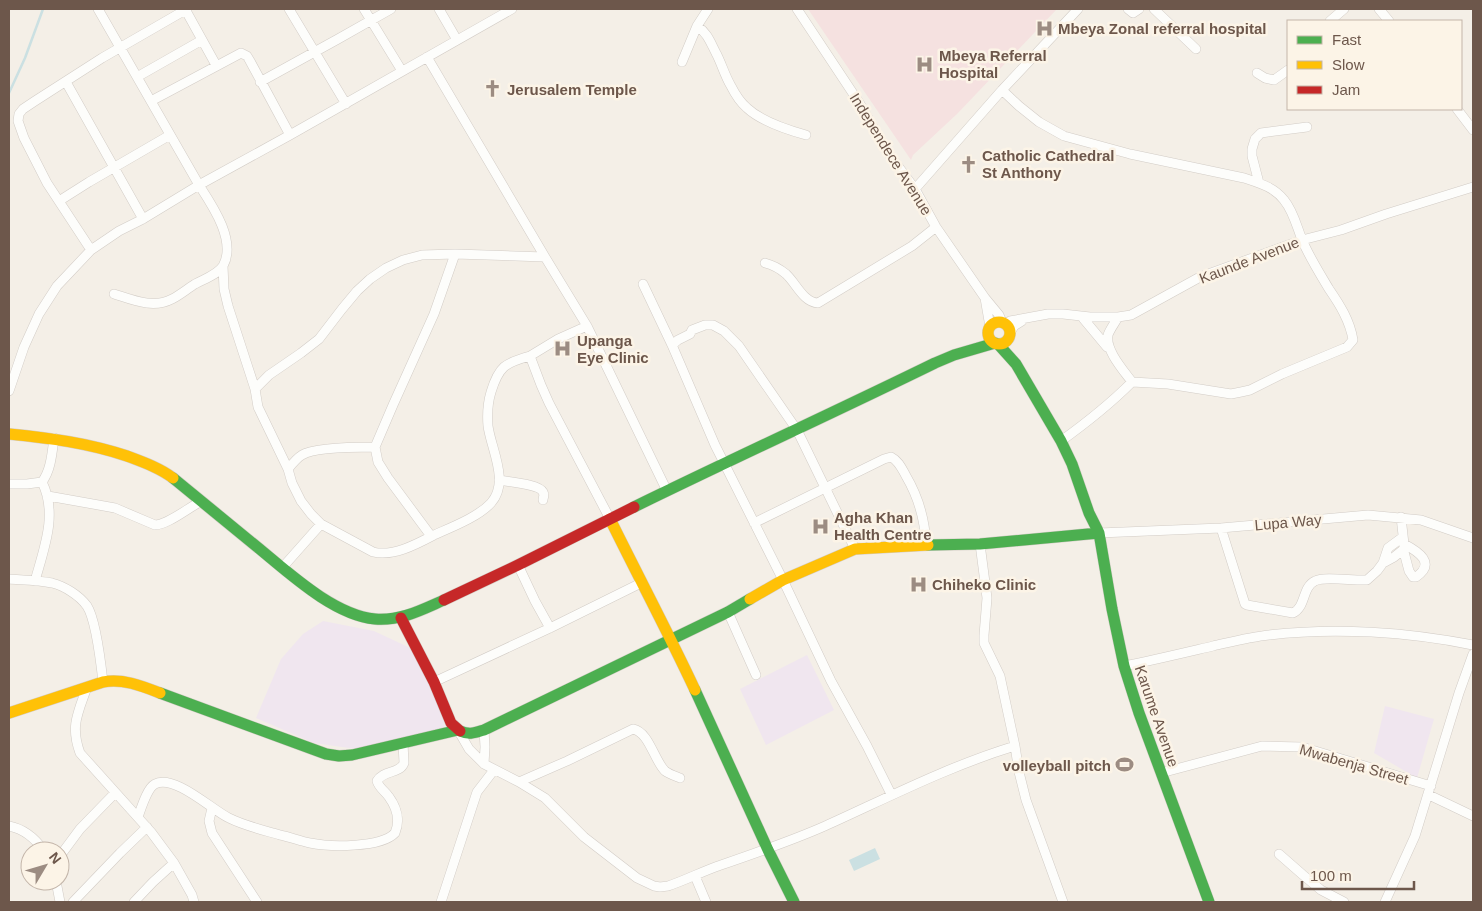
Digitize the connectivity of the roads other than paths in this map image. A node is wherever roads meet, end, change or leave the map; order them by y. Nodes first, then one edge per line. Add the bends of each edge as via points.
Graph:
1 (98, 9) edge
2 (186, 9) edge
3 (288, 9) edge
4 (364, 9) edge
5 (391, 9) edge
6 (439, 9) edge
7 (512, 9) edge
8 (708, 9) edge
9 (797, 9) edge
10 (1078, 9) edge
11 (1128, 9) edge
12 (1139, 9) edge
13 (1154, 9) edge
14 (1344, 9) edge
15 (1379, 9) edge
16 (371, 20) junction
17 (1331, 20) edge
18 (1388, 20) edge
19 (698, 26) junction
20 (202, 40) junction
21 (457, 40) junction
22 (120, 48) junction
23 (1196, 49) dead end
24 (314, 52) junction
25 (427, 57) junction
26 (682, 62) dead end
27 (216, 65) junction
28 (1287, 71) edge
29 (402, 72) junction
30 (1257, 73) dead end
31 (137, 77) junction
32 (66, 82) junction
33 (260, 82) junction
34 (1002, 90) junction
35 (151, 102) junction
36 (346, 104) junction
37 (1458, 110) edge
38 (1307, 127) dead end
39 (1473, 130) edge
40 (170, 135) junction
41 (290, 135) junction
42 (806, 135) dead end
43 (114, 168) junction
44 (1259, 183) junction
45 (198, 185) junction
46 (1473, 188) edge
47 (915, 189) junction
48 (59, 201) junction
49 (143, 219) junction
50 (936, 228) junction
51 (1302, 240) junction
52 (91, 250) junction
53 (455, 254) junction
54 (545, 257) junction
55 (765, 263) dead end
56 (223, 266) junction
57 (643, 284) dead end
58 (114, 294) dead end
59 (985, 298) junction
60 (1082, 317) junction
61 (1118, 317) junction
62 (587, 326) junction
63 (989, 328) junction
64 (1003, 334) junction
65 (672, 345) junction
66 (965, 352) junction
67 (1111, 352) junction
68 (530, 356) junction
69 (1132, 382) junction
70 (255, 389) junction
71 (9, 391) edge
72 (797, 430) junction
73 (9, 434) edge
74 (54, 438) junction
75 (1061, 440) junction
76 (374, 447) junction
77 (724, 463) junction
78 (288, 469) junction
79 (499, 480) junction
80 (42, 482) junction
81 (9, 484) edge
82 (825, 488) junction
83 (667, 491) junction
84 (48, 496) junction
85 (542, 500) dead end
86 (200, 502) junction
87 (1400, 517) junction
88 (610, 519) junction
89 (754, 523) junction
90 (321, 524) junction
91 (1221, 528) junction
92 (1099, 533) junction
93 (431, 536) junction
94 (1473, 538) edge
95 (980, 544) junction
96 (926, 545) junction
97 (855, 549) junction
98 (518, 565) junction
99 (282, 568) junction
100 (9, 579) edge
101 (783, 580) junction
102 (35, 581) junction
103 (640, 583) junction
104 (728, 612) junction
105 (401, 618) junction
106 (550, 628) junction
107 (671, 639) junction
108 (1473, 645) edge
109 (1473, 654) edge
110 (1124, 666) junction
111 (756, 675) dead end
112 (103, 682) junction
113 (434, 682) junction
114 (87, 687) junction
115 (9, 713) edge
116 (458, 730) junction
117 (484, 730) junction
118 (403, 743) junction
119 (1015, 746) junction
120 (484, 764) junction
121 (494, 770) junction
122 (1161, 773) junction
123 (680, 778) dead end
124 (519, 782) junction
125 (1430, 790) junction
126 (115, 792) junction
127 (891, 794) junction
128 (212, 808) junction
129 (1473, 816) edge
130 (138, 817) junction
131 (9, 826) edge
132 (147, 827) junction
133 (36, 841) edge
134 (70, 842) edge
135 (768, 850) junction
136 (1279, 854) dead end
137 (174, 863) junction
138 (695, 876) junction
139 (73, 902) edge
140 (134, 902) edge
141 (194, 902) edge
142 (257, 902) edge
143 (441, 902) edge
144 (706, 902) edge
145 (794, 902) edge
146 (1063, 902) edge
147 (1209, 902) edge
148 (1344, 902) edge
149 (1385, 902) edge

1 - 22 street
2 - 20 street
2 - 22 street
3 - 24 street
4 - 16 street
5 - 16 street
6 - 21 street
7 - 21 street
8 - 19 street
9 - 47 street, Independece Avenue via 860,104 886,150
10 - 34 street
11 - 12 street via 1133,13
13 - 23 street
14 - 17 street
15 - 18 street
16 - 24 street
16 - 29 street
19 - 26 street
19 - 42 street via 706,34 730,84 746,108
20 - 27 street
20 - 31 street
21 - 25 street
22 - 31 street
22 - 32 street
24 - 33 street
24 - 36 street
25 - 29 street
25 - 54 street
27 - 33 street via 244,54
27 - 35 street
28 - 30 street via 1274,80
29 - 36 street
31 - 35 street
32 - 43 street
32 - 48 street via 23,109 18,121
33 - 41 street
34 - 44 street via 1039,122 1064,136
34 - 47 street
35 - 40 street
36 - 41 street
37 - 39 street
38 - 44 street via 1261,133 1255,139 1252,156
40 - 43 street
40 - 45 street
41 - 45 street
43 - 48 street
43 - 49 street
44 - 51 street via 1285,200
45 - 49 street
45 - 56 street via 224,229 227,240
46 - 51 street, Kaunde Avenue
47 - 50 street, Independece Avenue
48 - 52 street
49 - 52 street
50 - 55 street via 818,303 803,294 786,274
50 - 59 street, Independece Avenue
51 - 61 street, Kaunde Avenue via 1200,278 1131,315
51 - 69 street via 1351,328 1353,340 1347,347 1250,390 1231,394
52 - 71 street via 57,286 39,314
53 - 54 street
53 - 70 street via 422,255 386,268 357,291 319,339
53 - 76 street via 434,314
54 - 62 street
56 - 58 street via 160,304 146,304
56 - 70 street via 228,306
57 - 65 street
59 - 63 street
59 - 64 street, Independece Avenue via 996,310
60 - 61 street, Kaunde Avenue
60 - 64 street, Kaunde Avenue via 1048,314 1010,321
60 - 67 street
61 - 67 street via 1108,337
62 - 68 street
62 - 83 street
63 - 64 main road via 995,322
63 - 64 main road, Karume Avenue via 990,340
63 - 66 main road
64 - 66 main road
64 - 75 main road, Karume Avenue via 1016,364
65 - 72 street via 705,325 720,328 739,346
65 - 77 street
66 - 72 main road via 934,363
67 - 69 street
68 - 79 street via 499,371 489,398 488,426
68 - 88 street via 553,410
69 - 75 street
70 - 78 street via 258,407
72 - 77 main road
72 - 82 street
73 - 74 main road
74 - 80 street via 51,459
74 - 86 main road via 104,448 144,462 170,476
75 - 92 main road, Karume Avenue
76 - 78 street via 309,451
76 - 93 street via 378,462 388,478
77 - 83 main road
77 - 89 street
78 - 90 street via 301,501
79 - 85 street via 538,487 543,492
79 - 93 street via 492,502 473,516
80 - 81 street
80 - 84 street
82 - 89 street
82 - 96 street via 884,459 893,458 915,492 923,515
82 - 97 street
83 - 88 main road
84 - 86 street via 115,508 155,525
84 - 102 street via 50,525
86 - 99 main road
87 - 91 street, Lupa Way via 1368,515
87 - 91 street via 1404,543 1394,557 1383,563 1367,580 1315,580 1293,613 1247,605
87 - 94 street, Lupa Way via 1421,520
88 - 98 main road
88 - 103 main road
89 - 101 street
90 - 93 street via 380,554
90 - 99 street
91 - 92 street, Lupa Way
92 - 95 main road
92 - 110 main road, Karume Avenue
95 - 96 main road
95 - 119 street via 988,598 984,643 1000,676
96 - 97 main road
97 - 101 main road
98 - 105 main road
98 - 106 street
99 - 105 main road via 346,612 374,619
100 - 102 street
101 - 104 main road
101 - 127 street via 831,681
102 - 112 street via 69,590 87,606 97,641
103 - 106 street
103 - 107 main road
104 - 107 main road
104 - 111 street
105 - 113 main road
106 - 113 street
107 - 117 main road
107 - 135 main road
108 - 110 street via 1391,634 1292,632
109 - 125 street
110 - 122 main road, Karume Avenue
112 - 114 main road
112 - 118 main road via 114,680 142,686 326,754 352,755
113 - 116 main road
114 - 115 main road
114 - 126 street via 75,722 77,743 80,754
116 - 117 main road via 472,734
116 - 118 main road
116 - 120 street via 469,749
117 - 120 street
118 - 128 street via 403,766 377,781 390,798 399,822 396,833 387,838 371,843 310,843 229,818
119 - 127 street
119 - 146 street via 1026,800
120 - 121 street
121 - 124 street
121 - 143 street via 478,792
122 - 125 street, Mwabenja Street via 1262,746 1302,747
122 - 147 main road, Karume Avenue
123 - 124 street via 666,772 644,737 633,729
124 - 138 street via 545,798 584,837 637,878 660,887
125 - 129 street, Mwabenja Street
125 - 149 street via 1415,836
126 - 130 street
126 - 134 street
127 - 135 street
128 - 130 street via 177,785 156,783 147,794
128 - 142 street via 209,821 212,833
130 - 132 street
131 - 133 street
132 - 137 street
132 - 139 street
135 - 138 street
135 - 145 main road
136 - 148 street via 1321,890
137 - 140 street
137 - 141 street
138 - 144 street

